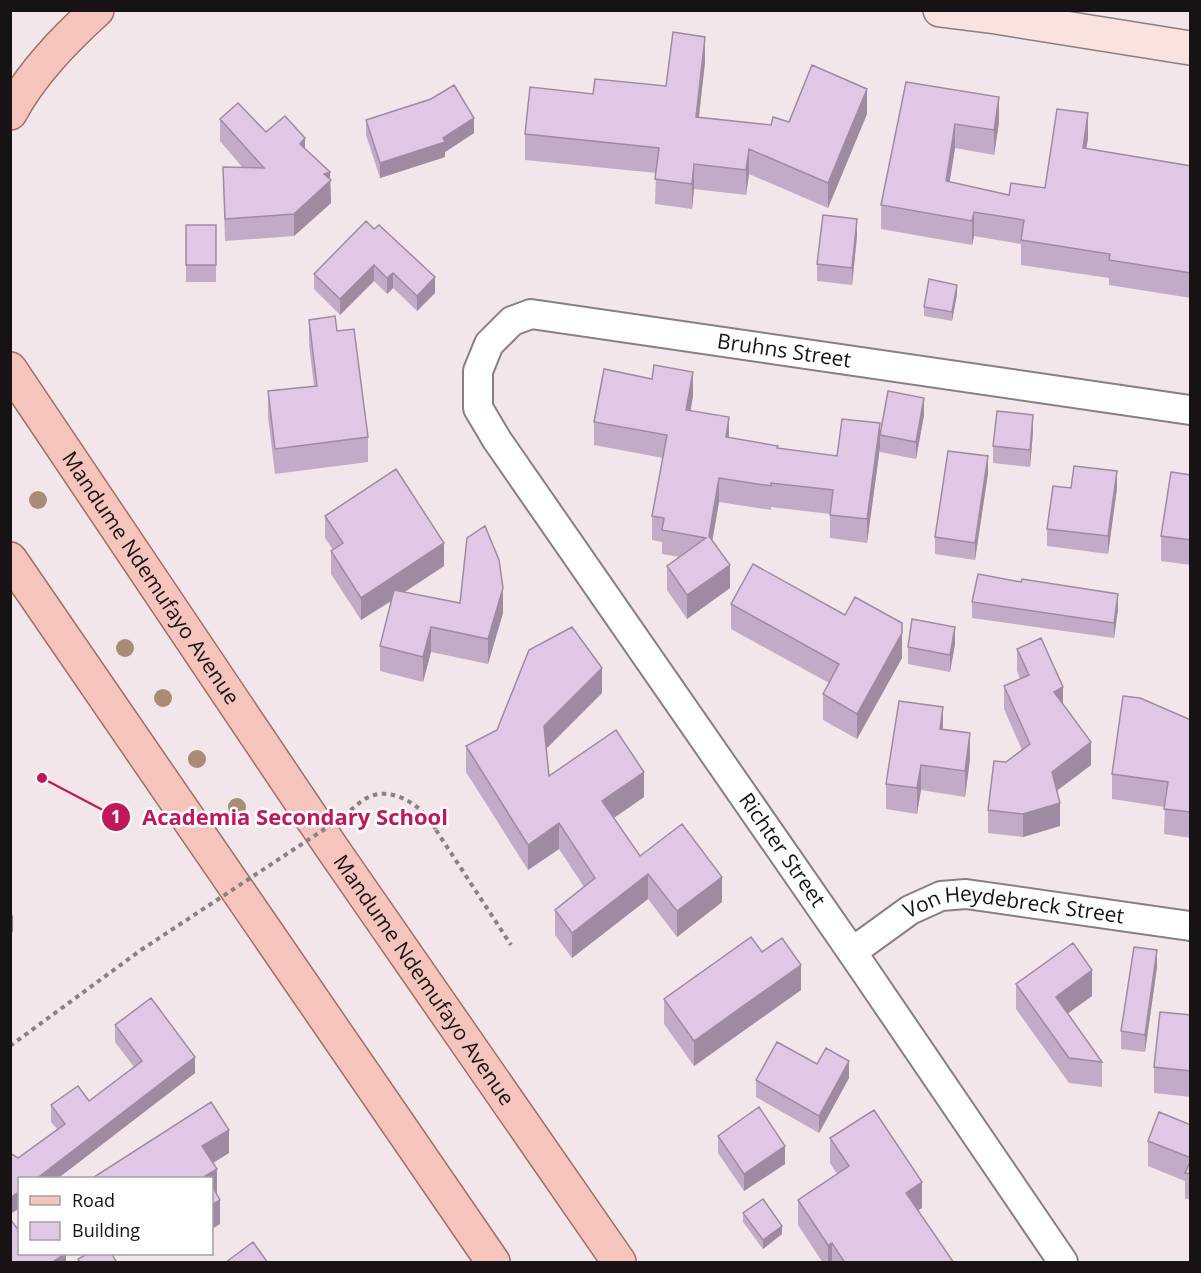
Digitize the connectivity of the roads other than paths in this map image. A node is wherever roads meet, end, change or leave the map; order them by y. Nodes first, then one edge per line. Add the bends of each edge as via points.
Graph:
1 (97, 10) edge
2 (940, 10) edge
3 (984, 14) edge
4 (1191, 48) edge
5 (10, 113) edge
6 (10, 369) edge
7 (1191, 410) edge
8 (497, 440) joint
9 (10, 559) edge
10 (1191, 926) edge
11 (852, 952) junction
12 (493, 1263) edge
13 (619, 1263) edge
14 (1063, 1263) edge

1 - 5 main road via 69,35
2 - 3 main road
3 - 4 main road
6 - 13 main road, Mandume Ndemufayo Avenue via 332,848
7 - 8 street, Bruhns Street via 531,314 512,321 489,344 478,371 478,408
8 - 11 street, Richter Street
9 - 12 main road
10 - 11 street, Von Heydebreck Street via 966,894 941,896 910,910
11 - 14 street, Richter Street

